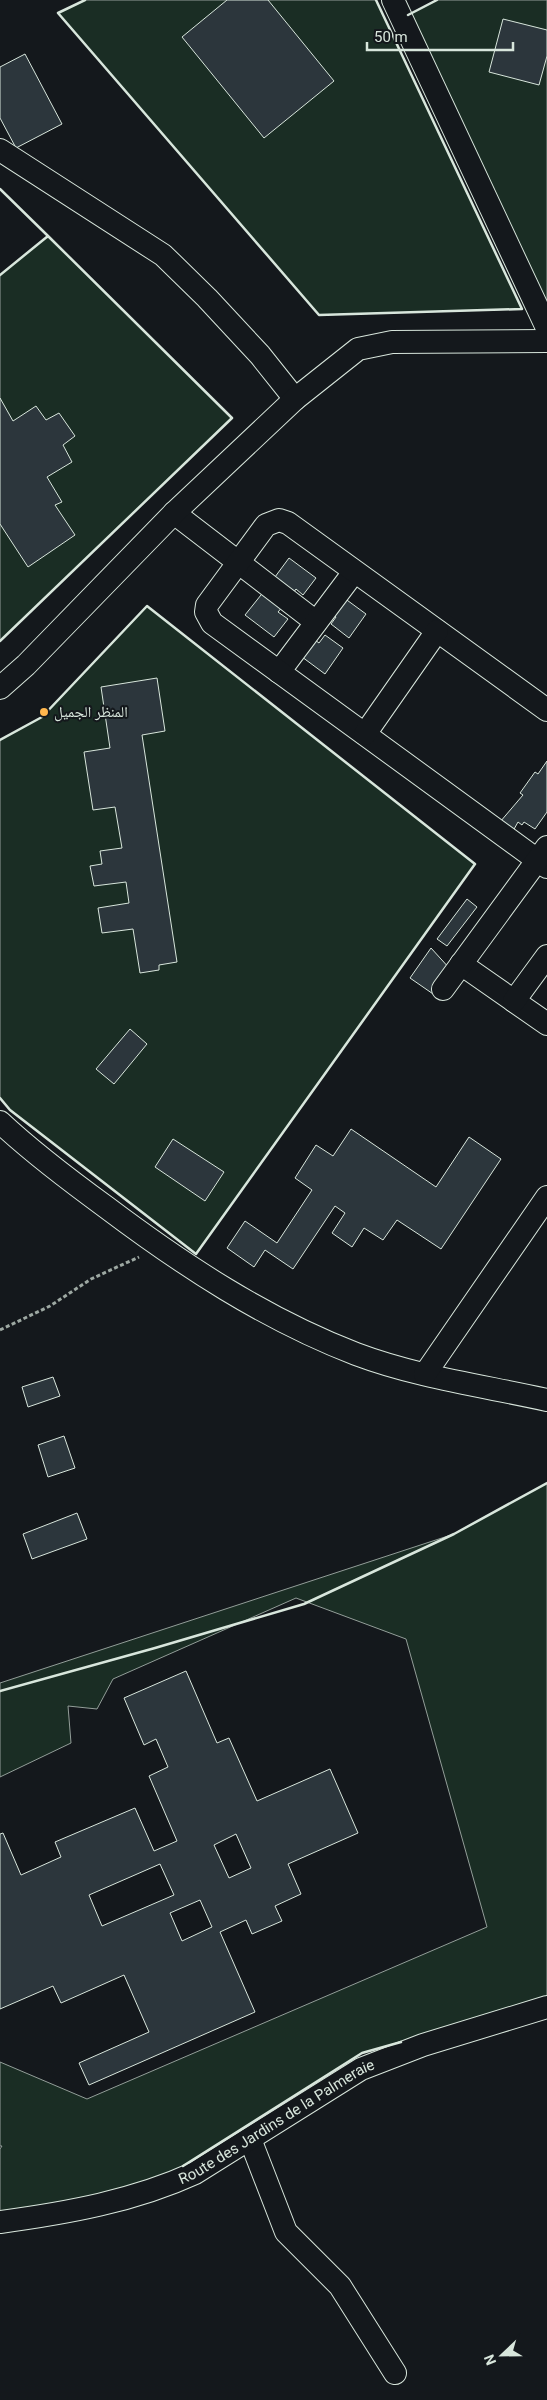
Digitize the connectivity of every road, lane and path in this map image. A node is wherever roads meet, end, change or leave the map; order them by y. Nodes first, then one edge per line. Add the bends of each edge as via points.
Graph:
1 (393, 0) edge
2 (0, 150) edge
3 (547, 328) edge
4 (547, 341) edge
5 (295, 399) junction
6 (174, 513) junction
7 (238, 564) junction
8 (354, 572) junction
9 (316, 622) junction
10 (437, 631) junction
11 (279, 672) junction
12 (0, 688) edge
13 (547, 710) edge
14 (364, 734) junction
15 (544, 858) edge
16 (547, 956) edge
17 (461, 964) junction
18 (443, 989) dead end
19 (514, 1001) junction
20 (547, 1024) edge
21 (0, 1122) edge
22 (547, 1197) edge
23 (160, 1248) junction
24 (0, 1330) edge
25 (425, 1374) junction
26 (547, 1400) edge
27 (547, 2006) edge
28 (250, 2139) junction
29 (0, 2222) edge
30 (395, 2373) dead end

1 - 3 street
2 - 5 street via 163,255 260,355
4 - 5 street via 392,342 372,345 358,350
5 - 6 street
6 - 7 street
6 - 12 street
7 - 8 street via 266,525 279,520 288,523
7 - 9 street
7 - 11 street via 207,606 208,618
8 - 9 street
8 - 10 street
9 - 11 street
10 - 13 street
10 - 14 street
11 - 14 street
14 - 15 street
15 - 17 street
16 - 19 street
17 - 18 street
17 - 19 street
19 - 20 street
21 - 23 street via 33,1153
22 - 25 street
23 - 24 path via 91,1279 50,1306
23 - 25 street via 234,1295 316,1337 358,1354
25 - 26 street
27 - 28 street, Route des Jardins de la Palmeraie via 423,2045 361,2069
28 - 29 street, Route des Jardins de la Palmeraie via 195,2173 166,2186 108,2203
28 - 30 street via 286,2232 340,2286

